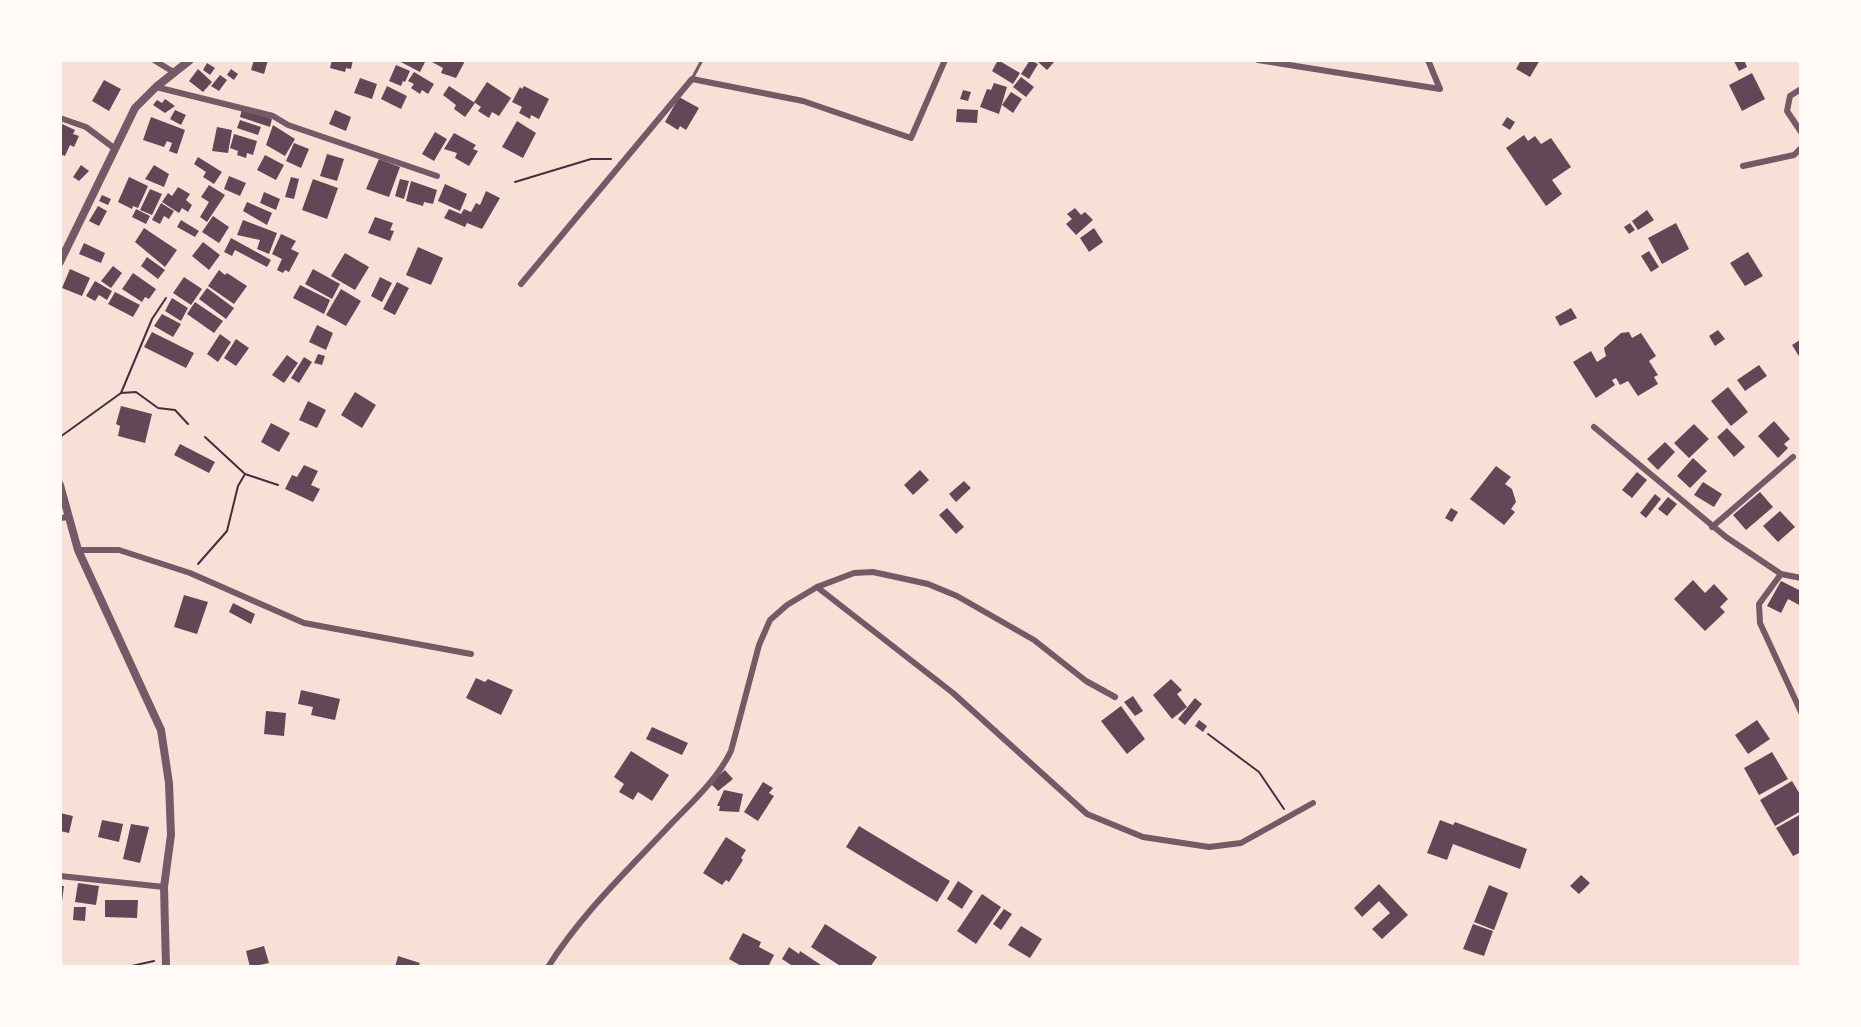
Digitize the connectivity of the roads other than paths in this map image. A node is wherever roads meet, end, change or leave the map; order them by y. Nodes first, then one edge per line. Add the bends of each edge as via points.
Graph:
1 (154, 60) edge
2 (190, 60) edge
3 (702, 60) edge
4 (945, 60) edge
5 (1258, 60) edge
6 (1428, 60) edge
7 (175, 73) junction
8 (692, 79) junction
9 (156, 87) junction
10 (1801, 89) edge
11 (60, 118) edge
12 (1801, 132) edge
13 (114, 148) junction
14 (1801, 148) edge
15 (1743, 166) dead end
16 (437, 176) dead end
17 (60, 262) edge
18 (520, 284) dead end
19 (1594, 427) dead end
20 (1793, 457) dead end
21 (60, 485) edge
22 (69, 517) junction
23 (60, 518) edge
24 (1712, 527) junction
25 (78, 550) junction
26 (1781, 574) junction
27 (1801, 578) edge
28 (817, 587) junction
29 (471, 654) dead end
30 (1115, 697) dead end
31 (1801, 712) edge
32 (1313, 802) dead end
33 (60, 876) edge
34 (164, 887) junction
35 (166, 967) edge
36 (548, 967) edge

1 - 7 street
2 - 7 street
3 - 8 lane
4 - 8 street via 911,138 803,101
5 - 6 street via 1440,89
7 - 9 street
8 - 18 street
9 - 13 street via 135,108
9 - 16 street via 273,116
10 - 12 street via 1790,96 1788,111
11 - 13 street via 86,127
13 - 17 street
14 - 15 street via 1794,155
19 - 24 street
20 - 24 street
21 - 22 street
22 - 23 street
22 - 25 street
24 - 26 street
25 - 29 street via 119,550 190,573 303,623
25 - 34 street via 161,730 171,835
26 - 27 street
26 - 31 street via 1760,604 1760,623
28 - 30 street via 855,573 873,572 928,584 994,615 1034,640 1086,681
28 - 32 street via 953,693 1087,814 1143,837 1209,847 1241,843
28 - 36 street via 770,620 725,763 562,944
33 - 34 street
34 - 35 street

